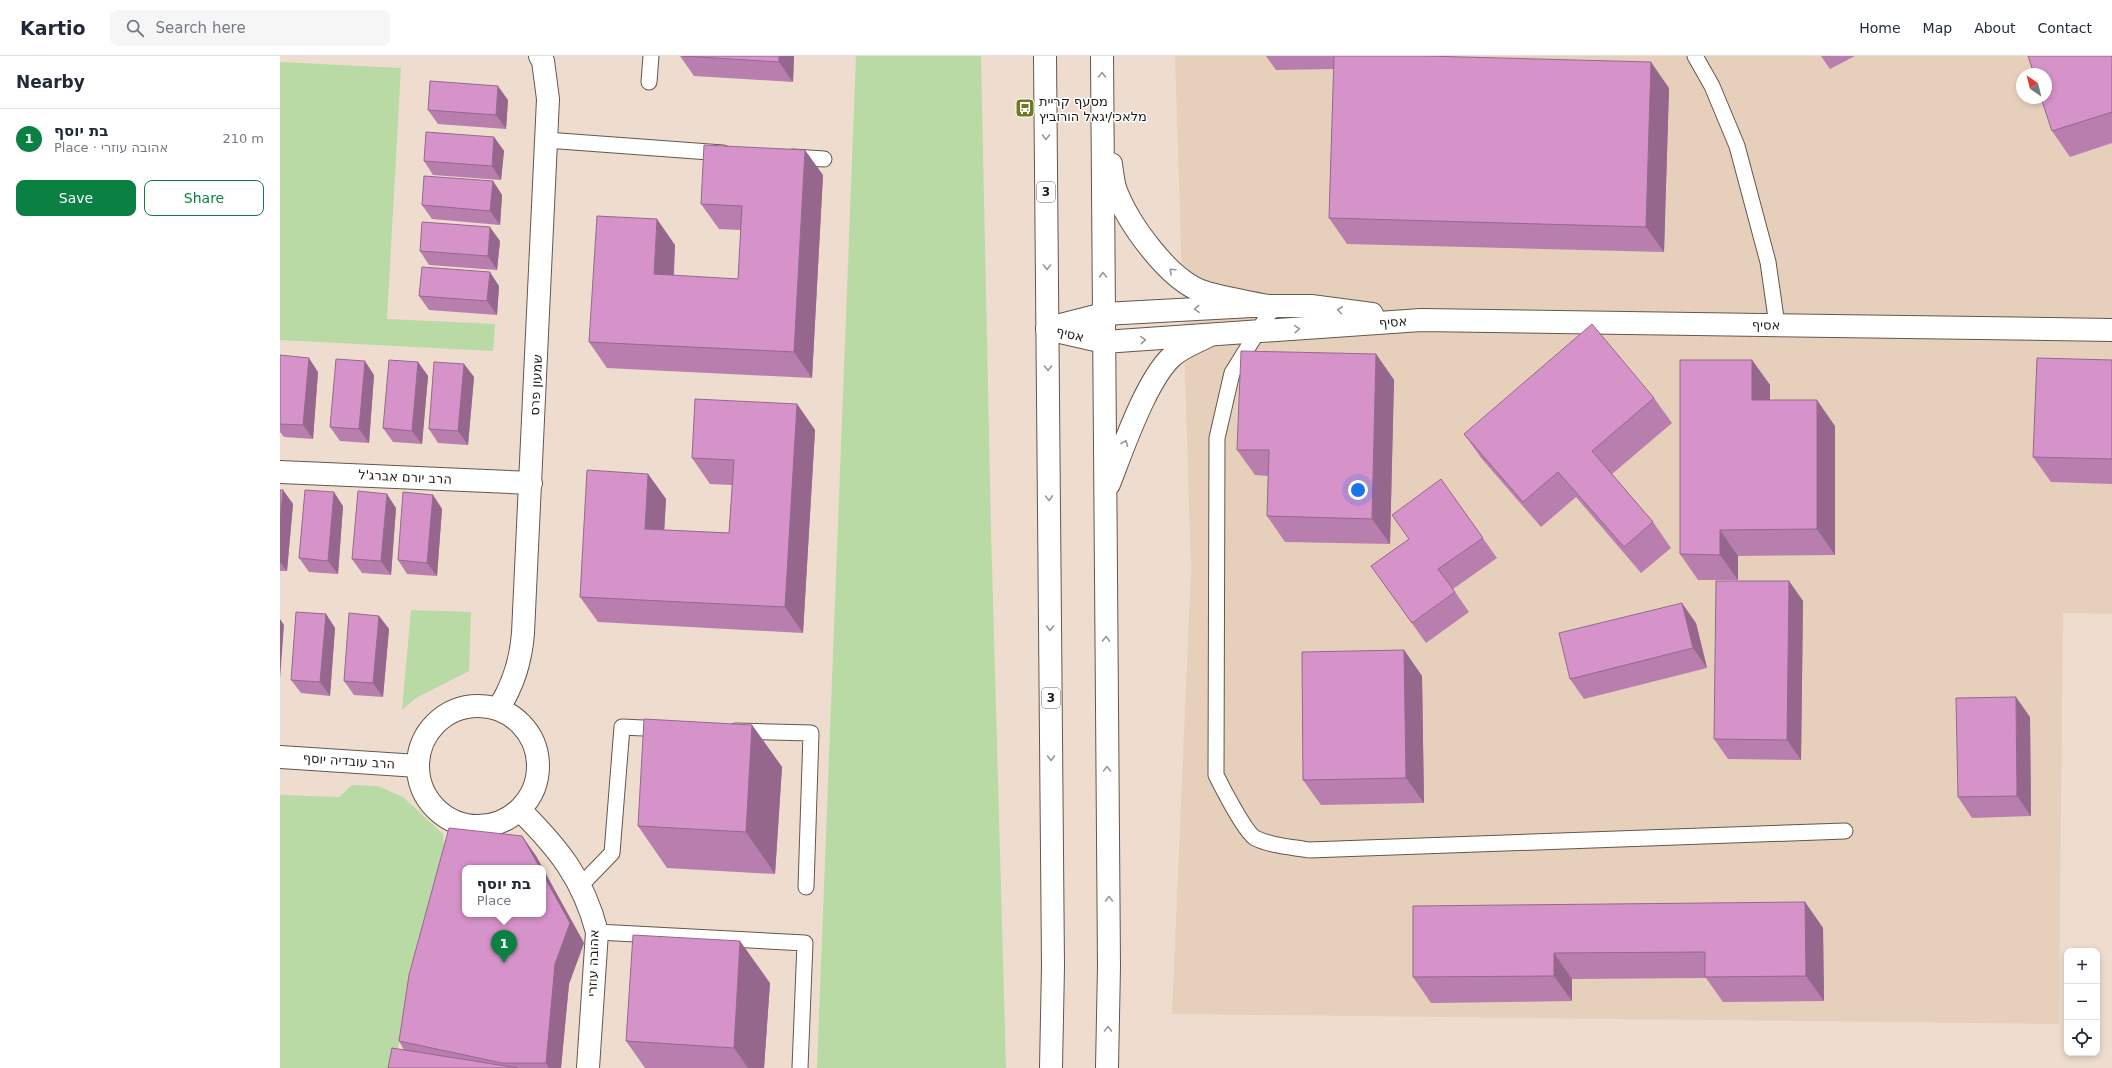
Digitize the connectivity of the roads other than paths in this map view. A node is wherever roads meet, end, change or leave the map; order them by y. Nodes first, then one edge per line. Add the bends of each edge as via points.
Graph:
1 (540, 56) edge
2 (651, 56) edge
3 (1045, 56) edge
4 (1102, 56) edge
5 (1695, 56) edge
6 (649, 82) dead end
7 (1102, 121) junction
8 (546, 140) junction
9 (736, 154) edge
10 (776, 156) edge
11 (824, 160) dead end
12 (1273, 307) junction
13 (1104, 314) junction
14 (1421, 320) junction
15 (1777, 325) junction
16 (1047, 329) junction
17 (2112, 330) edge
18 (1258, 332) junction
19 (1210, 335) junction
20 (1104, 342) junction
21 (280, 472) edge
22 (531, 483) junction
23 (1105, 492) junction
24 (498, 709) junction
25 (677, 729) edge
26 (724, 730) edge
27 (280, 757) edge
28 (418, 766) junction
29 (520, 810) junction
30 (1844, 831) dead end
31 (581, 885) junction
32 (806, 887) dead end
33 (597, 932) junction
34 (588, 1068) edge
35 (800, 1068) edge
36 (1051, 1068) edge
37 (1107, 1068) edge

1 - 8 main road, שמעון פרס via 543,61 548,99
2 - 6 lane
3 -> 16 main road, 3
7 -> 4 main road
5 - 15 lane via 1712,86 1737,146 1768,262
12 -> 7 main road via 1203,292 1179,277 1158,258 1135,228 1115,188
13 -> 7 main road
8 - 9 lane
8 - 22 main road, שמעון פרס
10 - 11 lane
12 -> 13 main road, אסיף
14 -> 12 main road, אסיף via 1311,306
12 - 18 lane
13 - 16 main road, אסיף
13 - 20 main road
14 - 15 main road, אסיף
18 -> 14 main road, אסיף
15 - 17 main road, אסיף
16 - 20 main road, אסיף
16 -> 36 main road, 3 via 1053,958
18 - 19 main road, אסיף
18 - 30 lane via 1232,373 1217,438 1216,775 1231,805 1254,837 1283,846 1309,850
20 -> 19 main road, אסיף
23 -> 19 main road via 1143,401 1163,367 1175,354
20 - 23 main road
21 - 22 main road, הרב יורם אברג'ל
22 - 24 main road, שמעון פרס via 522,648 514,677
37 -> 23 main road via 1109,966
24 - 28 main road via 470,707 444,717 436,723 425,739
24 - 29 main road via 522,724 536,749 539,768 535,786
25 - 31 lane via 622,727 612,853
26 - 32 lane via 811,733
27 - 28 main road, הרב עובדיה יוסף
28 - 29 main road via 420,784 429,801 442,815 459,824 477,827 495,824
29 - 31 main road, אהובה עוזרי via 557,848
31 - 33 main road, אהובה עוזרי
33 - 34 main road, אהובה עוזרי
33 - 35 lane via 805,943

